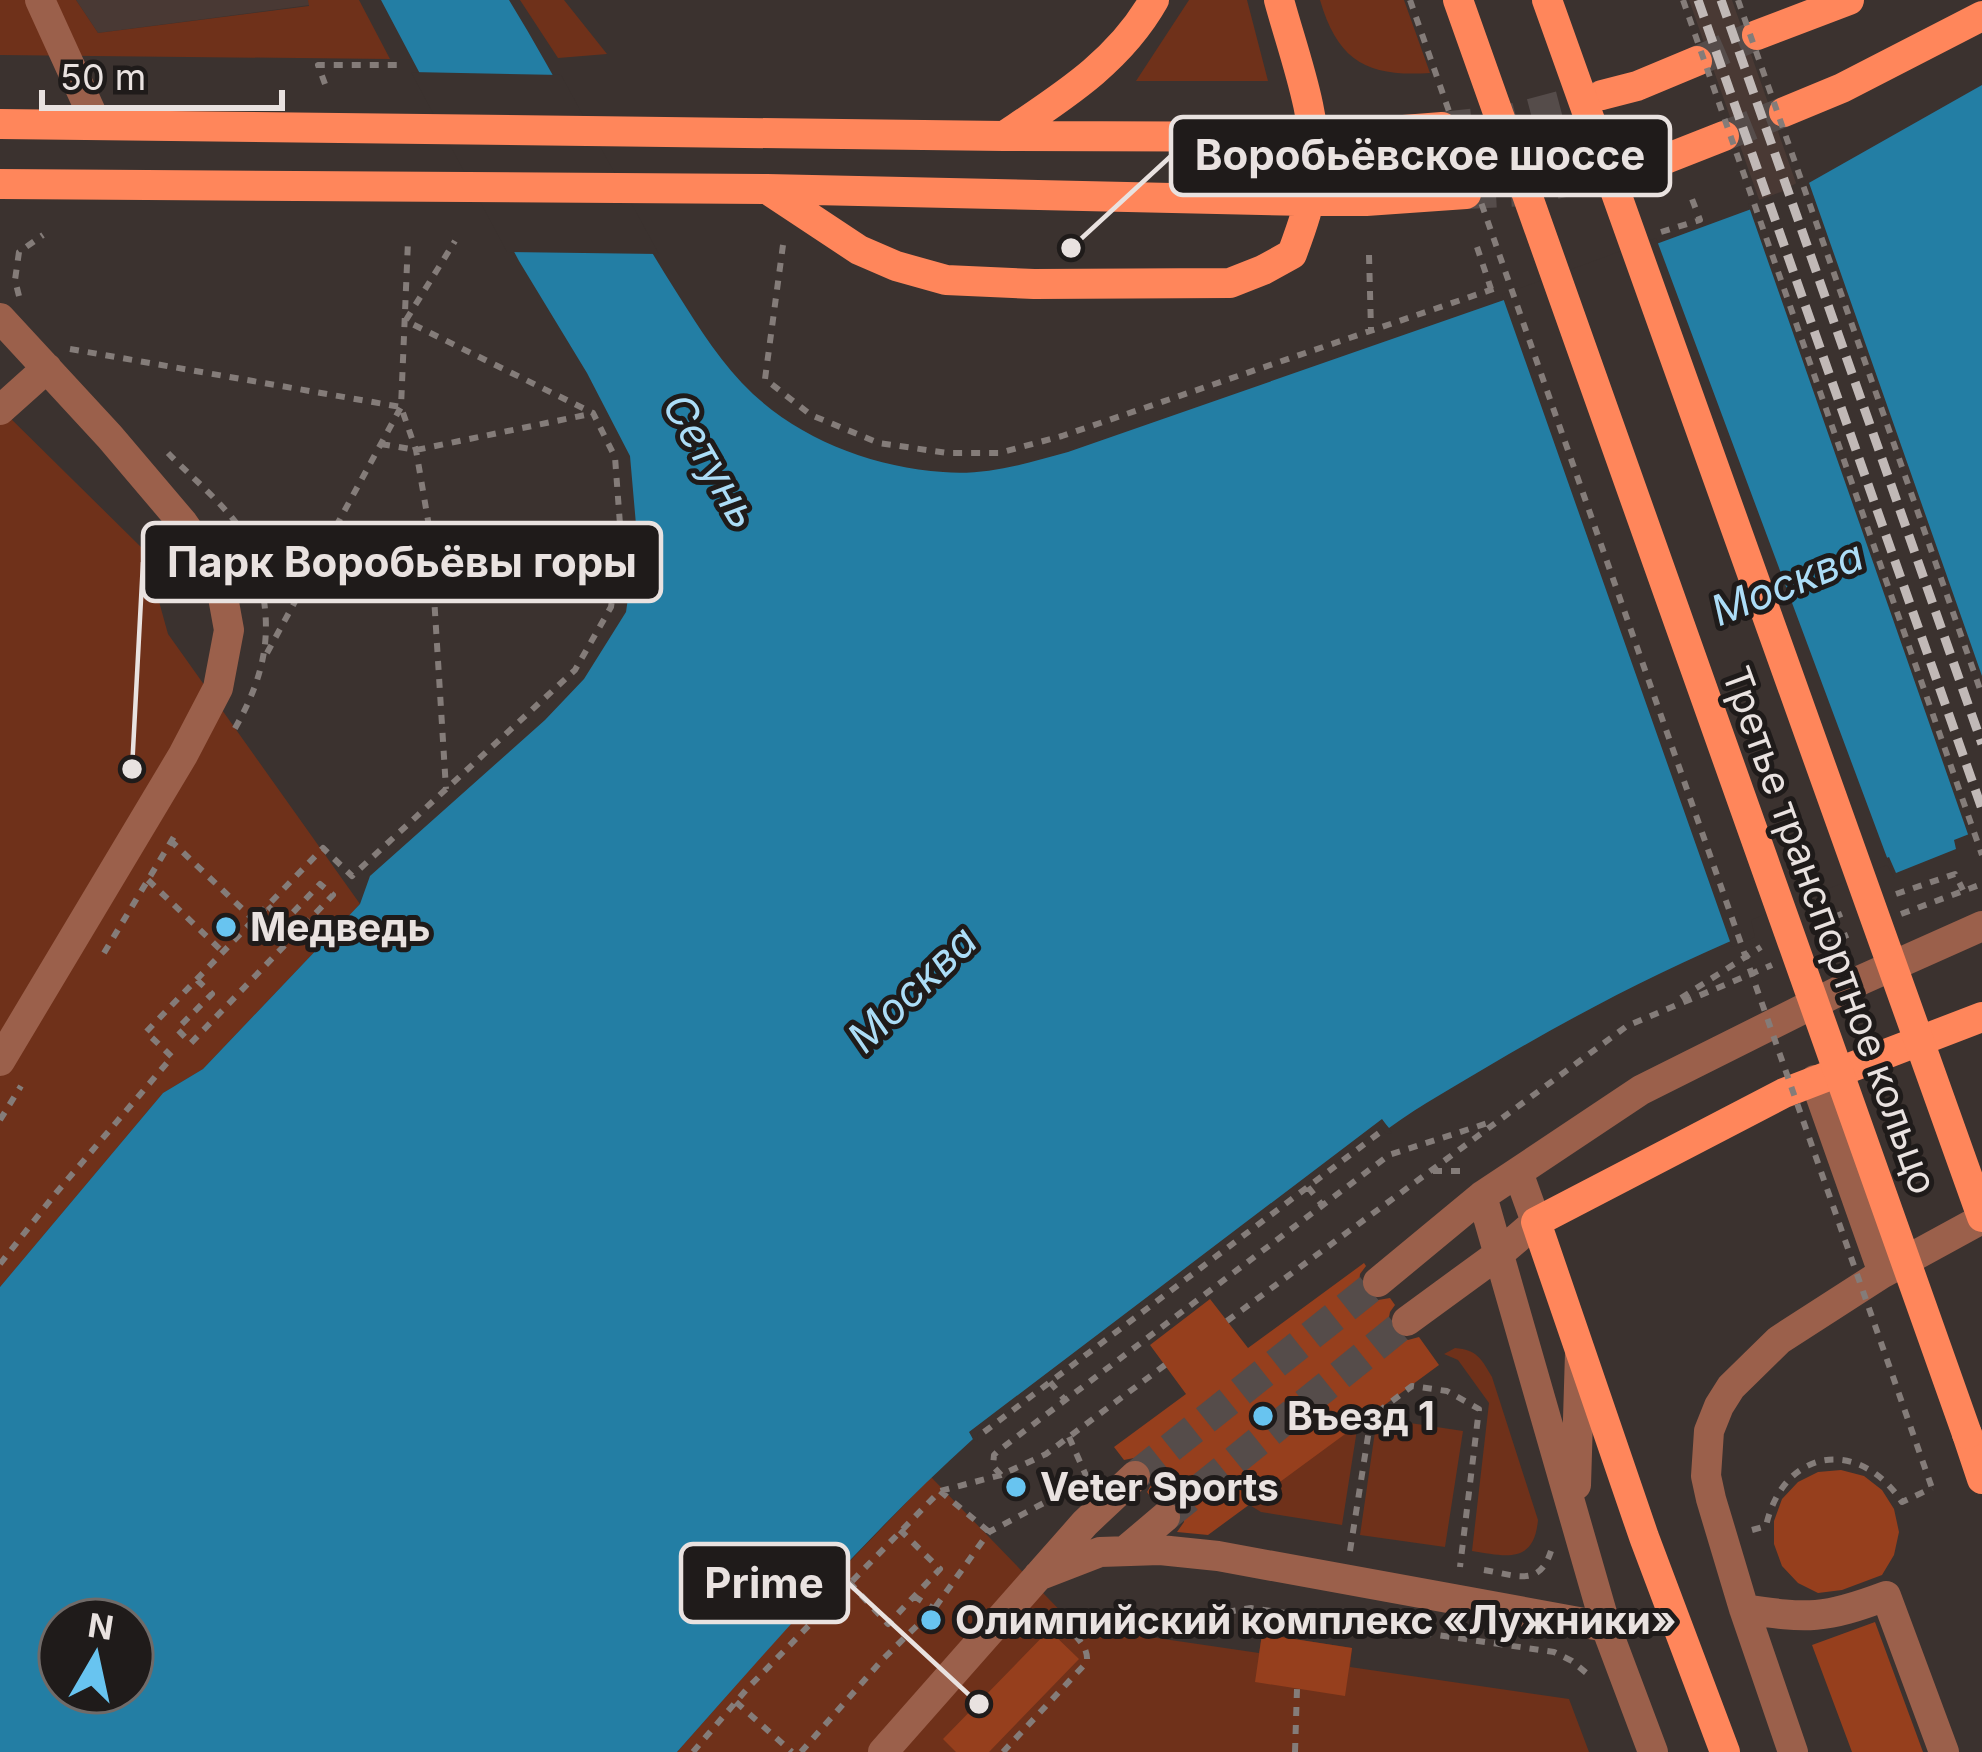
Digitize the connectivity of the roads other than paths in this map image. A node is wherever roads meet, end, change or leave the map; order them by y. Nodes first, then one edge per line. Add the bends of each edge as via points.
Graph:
1 (40, 0) edge
2 (1154, 0) edge
3 (1280, 0) edge
4 (1458, 0) edge
5 (1547, 0) edge
6 (1849, 0) edge
7 (1982, 16) edge
8 (1757, 35) tunnel mouth
9 (1697, 61) tunnel mouth
10 (1602, 95) tunnel mouth
11 (1784, 112) tunnel mouth
12 (96, 123) junction
13 (0, 124) edge
14 (1442, 127) tunnel mouth
15 (1004, 136) junction
16 (1313, 136) junction
17 (1724, 136) tunnel mouth
18 (1629, 168) tunnel mouth
19 (0, 184) edge
20 (767, 189) junction
21 (1466, 194) tunnel mouth
22 (1309, 201) junction
23 (10, 310) edge
24 (47, 368) junction
25 (0, 410) edge
26 (1982, 926) edge
27 (1982, 1017) edge
28 (12, 1071) edge
29 (1815, 1080) junction
30 (1518, 1172) junction
31 (1482, 1196) junction
32 (1982, 1218) edge
33 (1536, 1222) junction
34 (1500, 1253) junction
35 (1883, 1273) junction
36 (1378, 1282) tunnel mouth
37 (1407, 1322) tunnel mouth
38 (1581, 1351) junction
39 (1979, 1471) edge
40 (1135, 1476) tunnel mouth
41 (1982, 1498) edge
42 (1574, 1515) junction
43 (1166, 1517) tunnel mouth
44 (1126, 1550) junction
45 (1038, 1576) junction
46 (1744, 1609) junction
47 (1606, 1627) junction
48 (903, 1745) edge
49 (1653, 1752) edge
50 (1725, 1752) edge
51 (1793, 1752) edge
52 (1944, 1752) edge

1 - 12 street
2 - 15 main road via 1109,60
3 - 16 main road
4 - 39 main road, Третье транспортное кольцо, bridge
5 - 32 main road, Третье транспортное кольцо, bridge
6 - 8 main road
7 - 11 main road
9 - 10 main road
12 - 13 main road
12 - 15 main road
14 - 16 main road
15 - 16 main road
16 - 22 main road
17 - 18 main road
19 - 20 main road
20 - 22 main road
20 - 22 main road via 896,266 946,280 1034,284 1230,283 1292,254
21 - 22 main road
23 - 24 street
24 - 25 street
24 - 28 street via 169,506 218,575 229,630 218,688
26 - 30 street via 1642,1090
27 - 29 main road
29 - 33 main road
29 - 35 street
30 - 31 street
30 - 33 street
31 - 34 street
31 - 36 street
32 - 35 street
33 - 34 street
33 - 38 main road
34 - 37 street
34 - 42 street
35 - 46 street via 1779,1340 1719,1406 1706,1476
38 - 42 street
38 - 50 main road
39 - 41 main road, Третье транспортное кольцо
40 - 45 street
42 - 47 street
43 - 44 street
44 - 45 street
44 - 47 street via 1218,1556
45 - 48 street
46 - 51 street
46 - 52 street via 1816,1618 1886,1596
47 - 49 street

